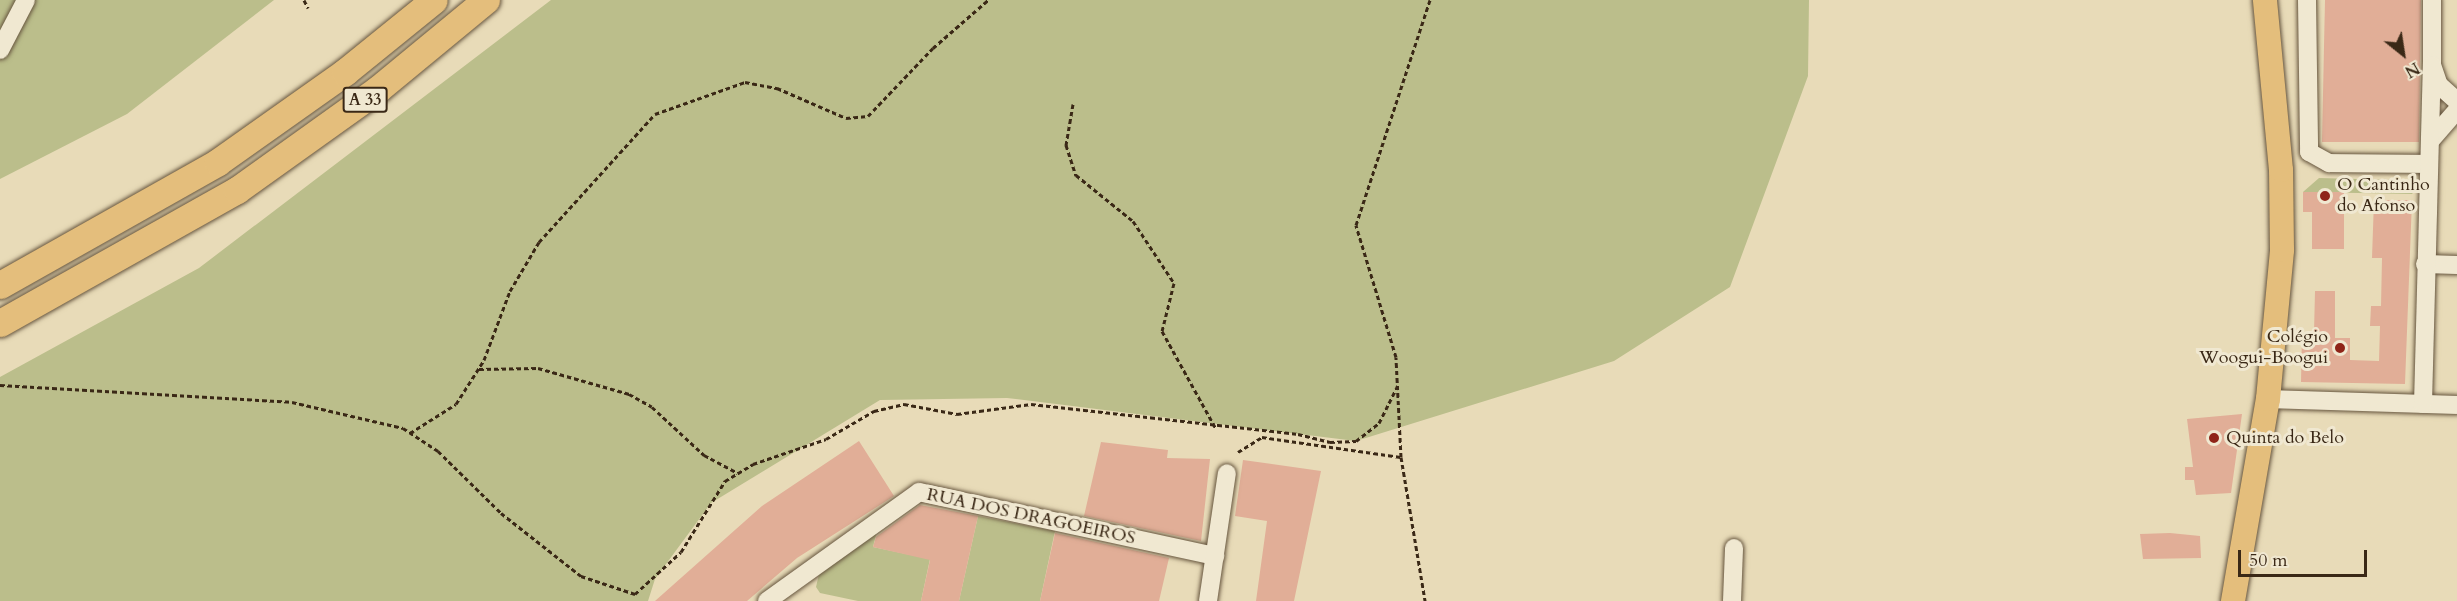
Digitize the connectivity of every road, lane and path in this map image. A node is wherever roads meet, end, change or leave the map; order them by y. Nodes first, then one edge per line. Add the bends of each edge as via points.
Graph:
1 (26, 0) edge
2 (304, 0) edge
3 (434, 0) edge
4 (486, 0) edge
5 (988, 0) edge
6 (1430, 0) edge
7 (2265, 0) edge
8 (2307, 0) edge
9 (2432, 0) edge
10 (308, 8) dead end
11 (0, 50) edge
12 (2432, 64) junction
13 (2457, 101) edge
14 (1073, 104) dead end
15 (2457, 110) edge
16 (2430, 141) junction
17 (2427, 164) junction
18 (2425, 264) junction
19 (2457, 265) edge
20 (0, 285) edge
21 (0, 323) edge
22 (478, 369) junction
23 (0, 385) edge
24 (1398, 385) junction
25 (2268, 399) junction
26 (2423, 404) junction
27 (2457, 405) edge
28 (1215, 428) junction
29 (411, 433) junction
30 (1238, 452) dead end
31 (1401, 457) junction
32 (738, 473) junction
33 (1227, 473) dead end
34 (1734, 548) dead end
35 (1215, 556) junction
36 (776, 600) edge
37 (1208, 601) edge
38 (1425, 601) edge
39 (1732, 601) edge
40 (2233, 601) edge

1 - 11 street
2 - 10 path
3 - 20 highway, A 33 via 345,72 218,162
4 - 21 highway, A 33 via 378,89 237,190
5 - 22 path via 933,48 868,116 846,118 777,88 745,82 655,114 539,242 510,291
6 - 24 path via 1356,225 1396,357
7 - 25 main road via 2282,227
8 - 17 street via 2309,152 2330,163
9 - 12 street
12 - 13 street via 2439,85
12 - 16 street
14 - 28 path via 1066,145 1076,175 1133,221 1174,283 1162,331
15 - 16 street
16 - 17 street
17 - 18 street
18 - 19 street
18 - 26 street
22 - 29 path via 456,404
22 - 32 path via 538,368 628,394 652,407 704,455
23 - 29 path via 78,385 292,402
24 - 28 path via 1379,423 1356,441
24 - 31 path
25 - 26 street
25 - 40 main road
26 - 27 street
28 - 32 path via 1031,404 957,414 904,404 874,411 826,439
29 - 32 path via 581,576 635,594 681,552 725,481
30 - 31 path via 1262,437
31 - 38 path
33 - 35 street
34 - 39 street
35 - 36 street, RUA DOS DRAGOEIROS via 919,492
35 - 37 street

